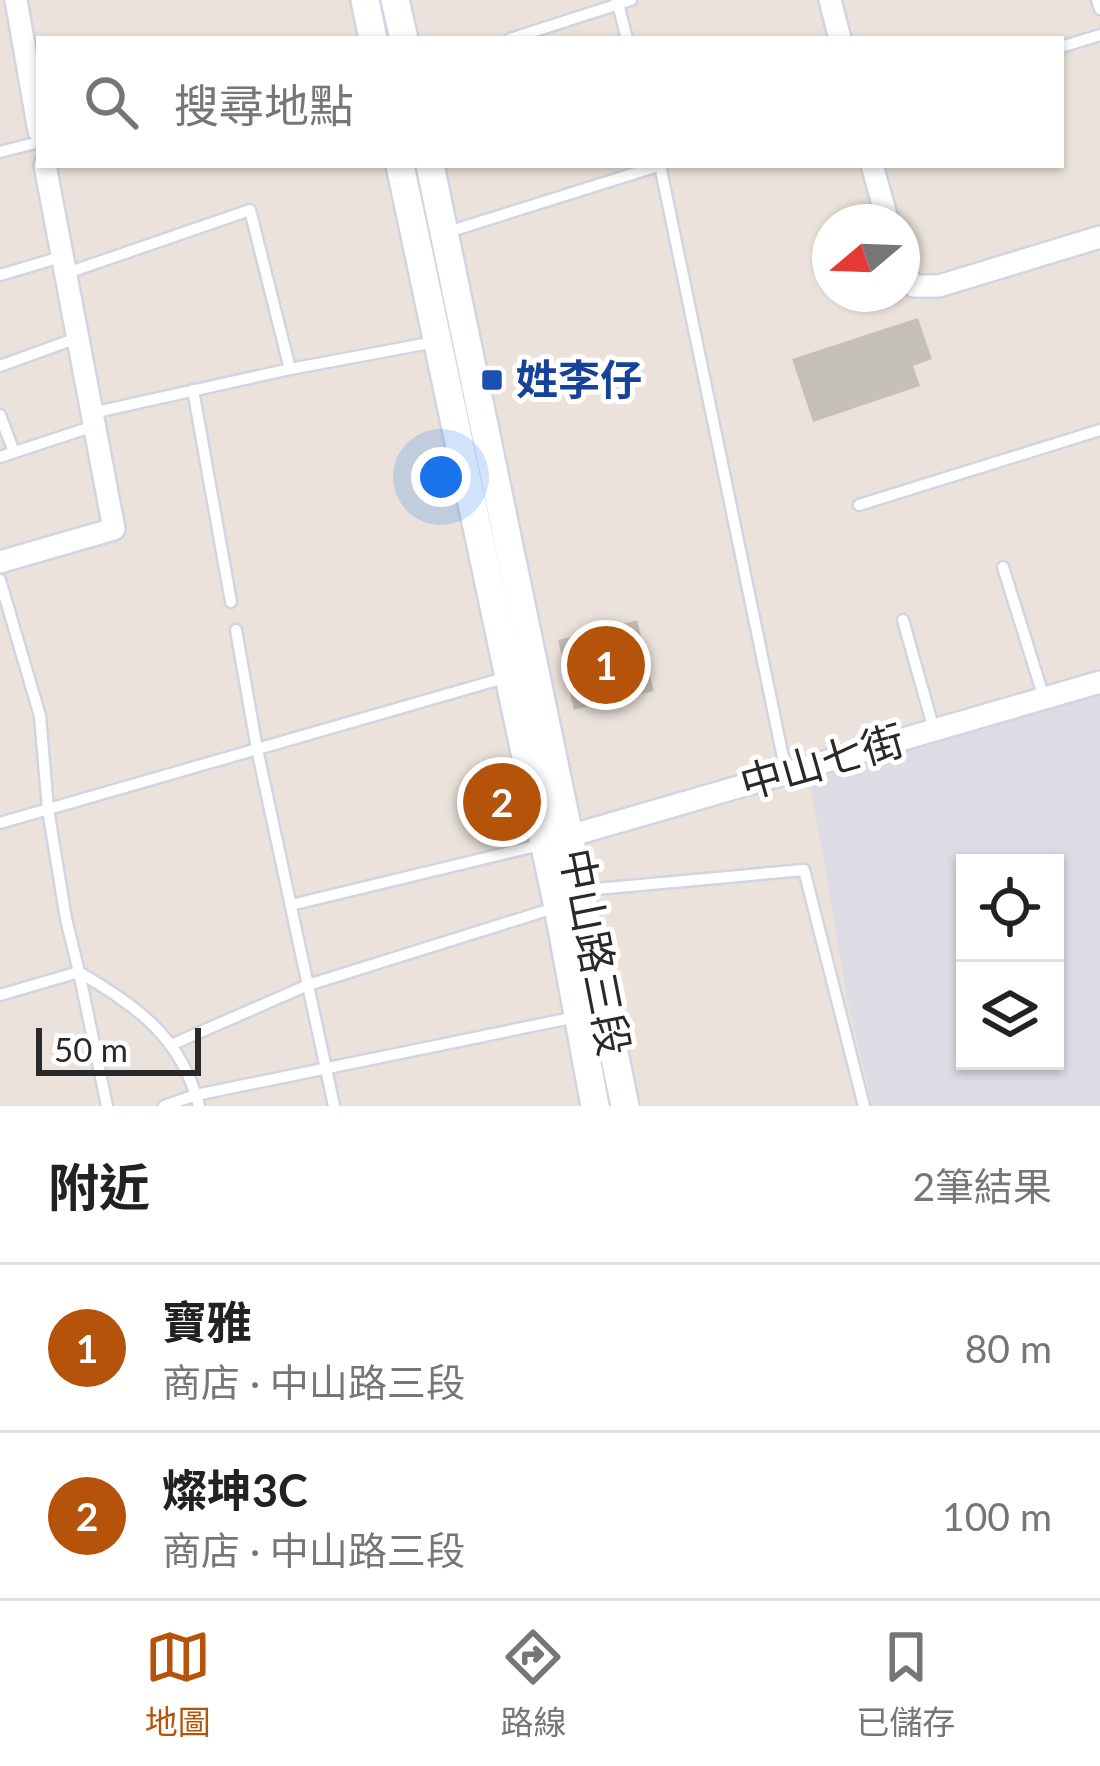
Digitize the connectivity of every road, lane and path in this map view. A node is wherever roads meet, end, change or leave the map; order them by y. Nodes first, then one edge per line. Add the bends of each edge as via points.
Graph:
1 (364, 0) edge
2 (395, 0) edge
3 (830, 0) edge
4 (1097, 0) edge
5 (622, 1) edge
6 (1100, 9) edge
7 (12, 15) edge
8 (1100, 35) edge
9 (372, 36) edge
10 (403, 36) edge
11 (519, 36) edge
12 (627, 36) edge
13 (838, 36) edge
14 (1064, 46) edge
15 (36, 118) edge
16 (36, 143) edge
17 (0, 152) edge
18 (46, 168) edge
19 (401, 168) edge
20 (431, 168) edge
21 (651, 168) edge
22 (661, 168) edge
23 (873, 168) edge
24 (883, 204) edge
25 (445, 233) junction
26 (1100, 237) edge
27 (63, 265) junction
28 (0, 275) edge
29 (920, 286) edge
30 (77, 338) junction
31 (438, 341) junction
32 (0, 366) edge
33 (290, 369) junction
34 (193, 390) junction
35 (0, 415) edge
36 (93, 419) junction
37 (1100, 430) edge
38 (14, 452) junction
39 (0, 457) edge
40 (859, 506) dead end
41 (0, 562) edge
42 (1003, 566) dead end
43 (0, 580) edge
44 (231, 602) dead end
45 (903, 620) dead end
46 (236, 630) dead end
47 (509, 676) junction
48 (1100, 682) edge
49 (1044, 698) junction
50 (934, 730) junction
51 (257, 749) junction
52 (786, 772) junction
53 (48, 809) junction
54 (0, 823) edge
55 (558, 839) junction
56 (582, 890) junction
57 (291, 905) junction
58 (558, 907) junction
59 (79, 972) junction
60 (308, 985) junction
61 (0, 993) edge
62 (576, 1017) junction
63 (173, 1044) junction
64 (326, 1067) junction
65 (197, 1100) edge
66 (107, 1106) edge
67 (164, 1106) edge
68 (334, 1106) edge
69 (595, 1106) edge
70 (625, 1106) edge
71 (864, 1106) edge

1 - 9 main road
2 - 10 main road
3 - 13 street
4 - 6 lane
5 - 11 lane
5 - 12 lane
7 - 15 street
8 - 14 lane
16 - 17 lane
18 - 27 street
19 - 31 main road, 中山路三段
20 - 25 main road, 中山路三段
21 - 25 lane
22 - 52 lane
23 - 24 street
25 - 55 main road, 中山路三段
26 - 29 street
27 - 28 lane
27 - 30 street
27 - 33 lane via 250,210
30 - 32 lane
30 - 36 street
31 - 33 lane
31 - 47 main road, 中山路三段
33 - 34 lane
34 - 36 lane
34 - 44 lane
35 - 38 lane
36 - 38 lane
36 - 41 street via 114,529
37 - 40 lane
38 - 39 lane
42 - 49 lane
43 - 53 lane via 40,716
45 - 50 lane
46 - 51 lane
47 - 51 lane
47 - 55 main road, 中山路三段
48 - 49 street, 中山七街
49 - 50 street, 中山七街
50 - 52 street, 中山七街
51 - 53 lane
51 - 57 lane
52 - 55 street, 中山七街
53 - 54 lane
53 - 59 lane
55 - 56 main road, 中山路三段
55 - 57 lane
55 - 58 main road, 中山路三段
56 - 58 lane
56 - 70 main road, 中山路三段
56 - 71 lane via 804,870
57 - 60 lane
58 - 60 lane
58 - 62 main road, 中山路三段
59 - 61 lane
59 - 63 lane via 132,1004
59 - 66 lane
60 - 63 lane
60 - 64 lane
62 - 64 lane
62 - 69 main road, 中山路三段
63 - 65 lane
64 - 65 lane
64 - 68 lane
65 - 67 lane

